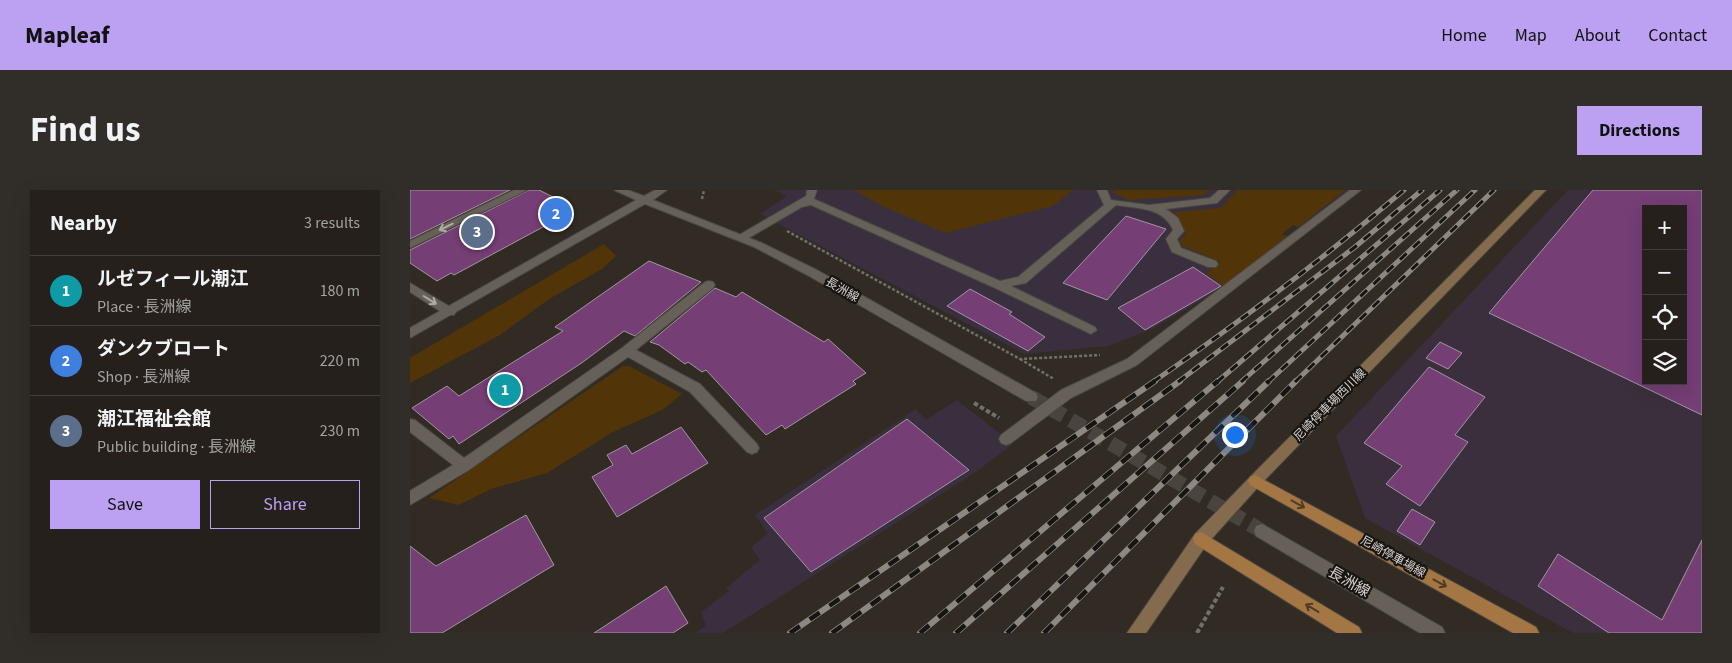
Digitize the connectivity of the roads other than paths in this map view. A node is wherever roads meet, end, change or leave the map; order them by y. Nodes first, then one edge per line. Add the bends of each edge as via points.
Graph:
1 (522, 190) edge
2 (619, 190) edge
3 (662, 190) edge
4 (812, 190) edge
5 (1102, 190) edge
6 (1225, 190) edge
7 (1356, 190) edge
8 (1541, 190) edge
9 (645, 199) junction
10 (799, 204) junction
11 (1109, 206) junction
12 (1157, 207) junction
13 (742, 238) junction
14 (410, 245) edge
15 (1212, 264) dead end
16 (709, 285) dead end
17 (999, 285) junction
18 (410, 287) edge
19 (450, 312) junction
20 (1090, 330) dead end
21 (410, 334) edge
22 (627, 351) junction
23 (1030, 397) tunnel mouth
24 (410, 424) edge
25 (1006, 439) dead end
26 (752, 448) dead end
27 (464, 466) junction
28 (1255, 481) junction
29 (410, 499) edge
30 (1262, 531) tunnel mouth
31 (1201, 539) junction
32 (1136, 633) edge
33 (1353, 633) edge
34 (1436, 633) edge
35 (1530, 633) edge

1 -> 14 street
2 - 9 street, 長洲線
3 - 9 street
4 - 10 street via 811,197
5 - 11 street
6 - 12 street via 1213,201
7 - 25 street via 1132,362 1066,394
8 - 28 main road, 尼崎停車場西川線
9 - 13 street, 長洲線
9 - 19 street
10 - 13 street
10 - 17 street via 812,202
11 - 12 street via 1114,202
11 - 17 street via 1022,280
12 - 15 street via 1174,220 1179,231 1171,239 1176,250
13 - 23 street, 長洲線 via 813,273
16 - 22 street
17 - 20 street
18 -> 19 street
19 - 21 street
22 - 26 street via 695,388
22 - 27 street
24 - 27 street
27 - 29 street
28 - 31 main road, 尼崎停車場西川線
28 -> 35 main road, 尼崎停車場線
30 - 34 street, 長洲線
31 - 32 main road, 尼崎停車場西川線
33 -> 31 main road

